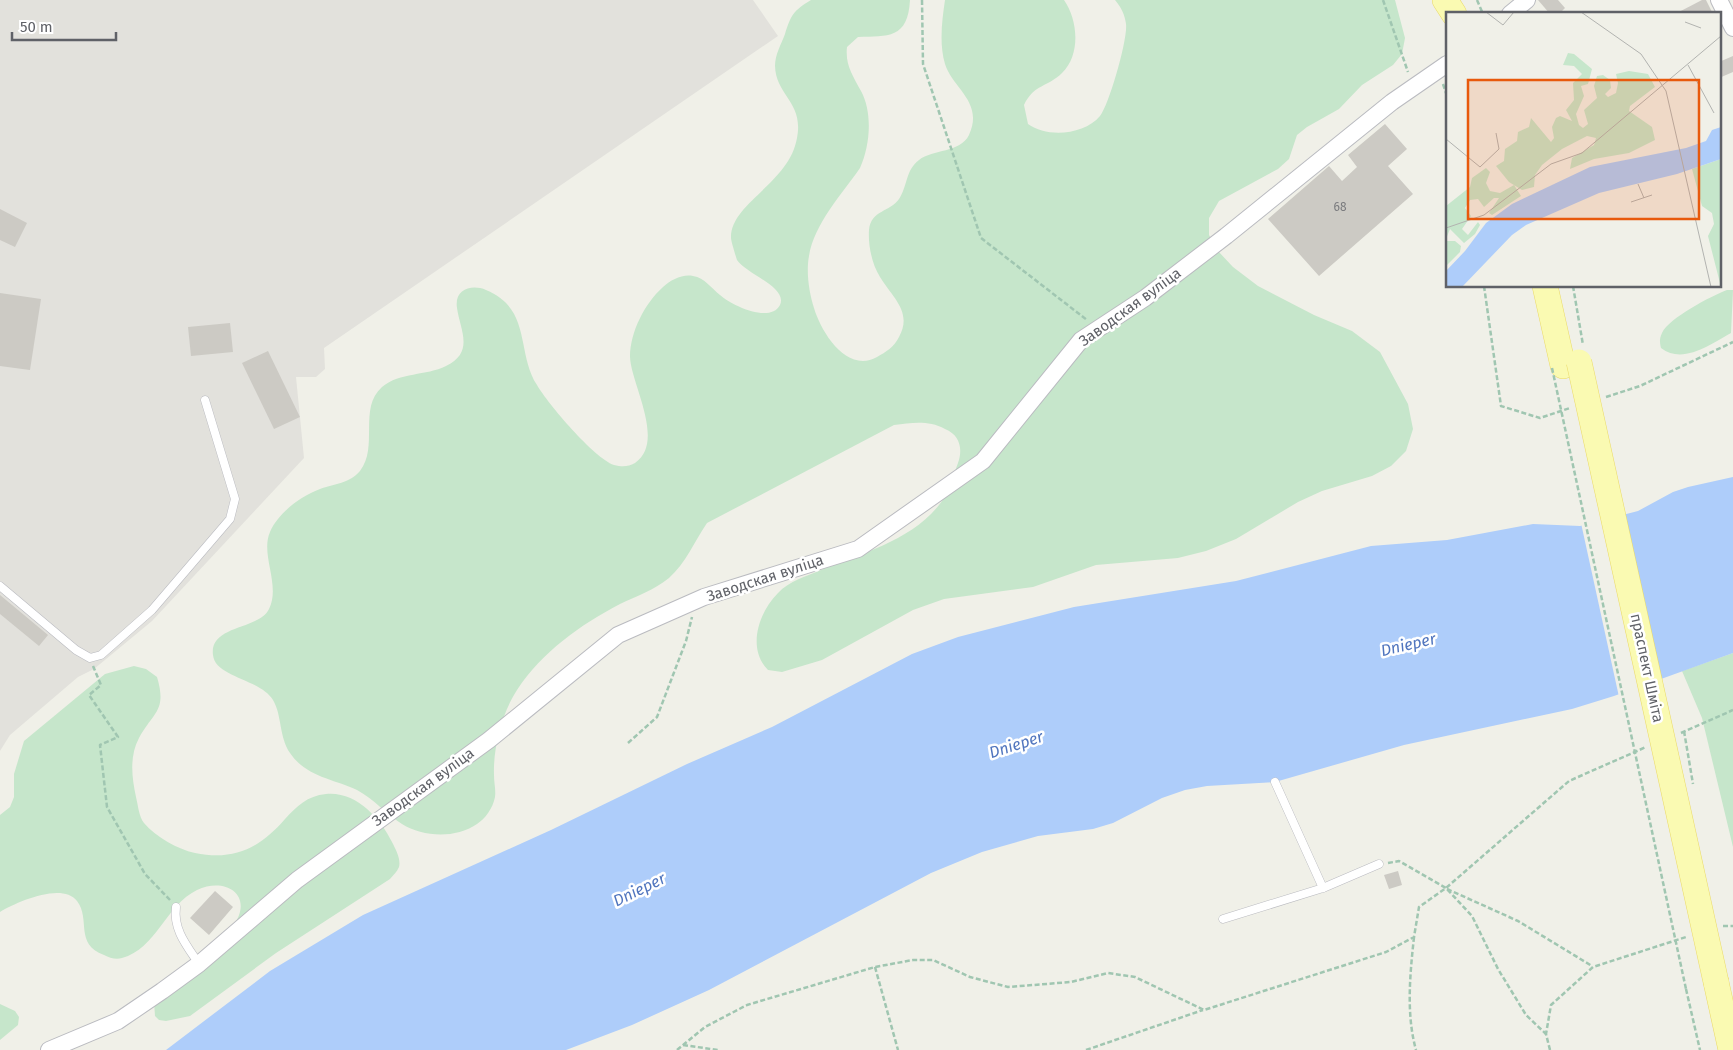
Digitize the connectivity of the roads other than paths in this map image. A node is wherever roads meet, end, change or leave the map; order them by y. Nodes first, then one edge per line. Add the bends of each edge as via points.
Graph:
1 (1528, 0) edge
2 (1719, 0) edge
3 (1513, 12) edge
4 (1733, 28) edge
5 (1446, 65) edge
6 (1546, 288) edge
7 (1562, 288) edge
8 (1570, 362) junction
9 (205, 400) dead end
10 (0, 586) edge
11 (1275, 782) dead end
12 (1379, 864) road end
13 (1323, 888) junction
14 (176, 906) road end
15 (1223, 919) dead end
16 (199, 964) junction
17 (1701, 986) junction
18 (49, 1050) edge
19 (1714, 1050) edge
20 (1731, 1050) edge

1 - 3 street
2 - 4 street
5 - 16 street, Заводская вуліца via 1392,102 1145,298 1081,340 983,461 858,549 688,604 618,634 489,740 296,880
6 - 8 main road, праспект Шміта
7 - 8 main road, праспект Шміта
8 - 17 main road, праспект Шміта
9 - 10 lane via 235,499 230,519 152,610 101,655 90,658
11 - 13 lane
12 - 13 lane
13 - 15 lane
14 - 16 lane via 174,916 179,933
16 - 18 street, Заводская вуліца via 118,1021
17 - 19 main road, праспект Шміта
17 - 20 main road, праспект Шміта

